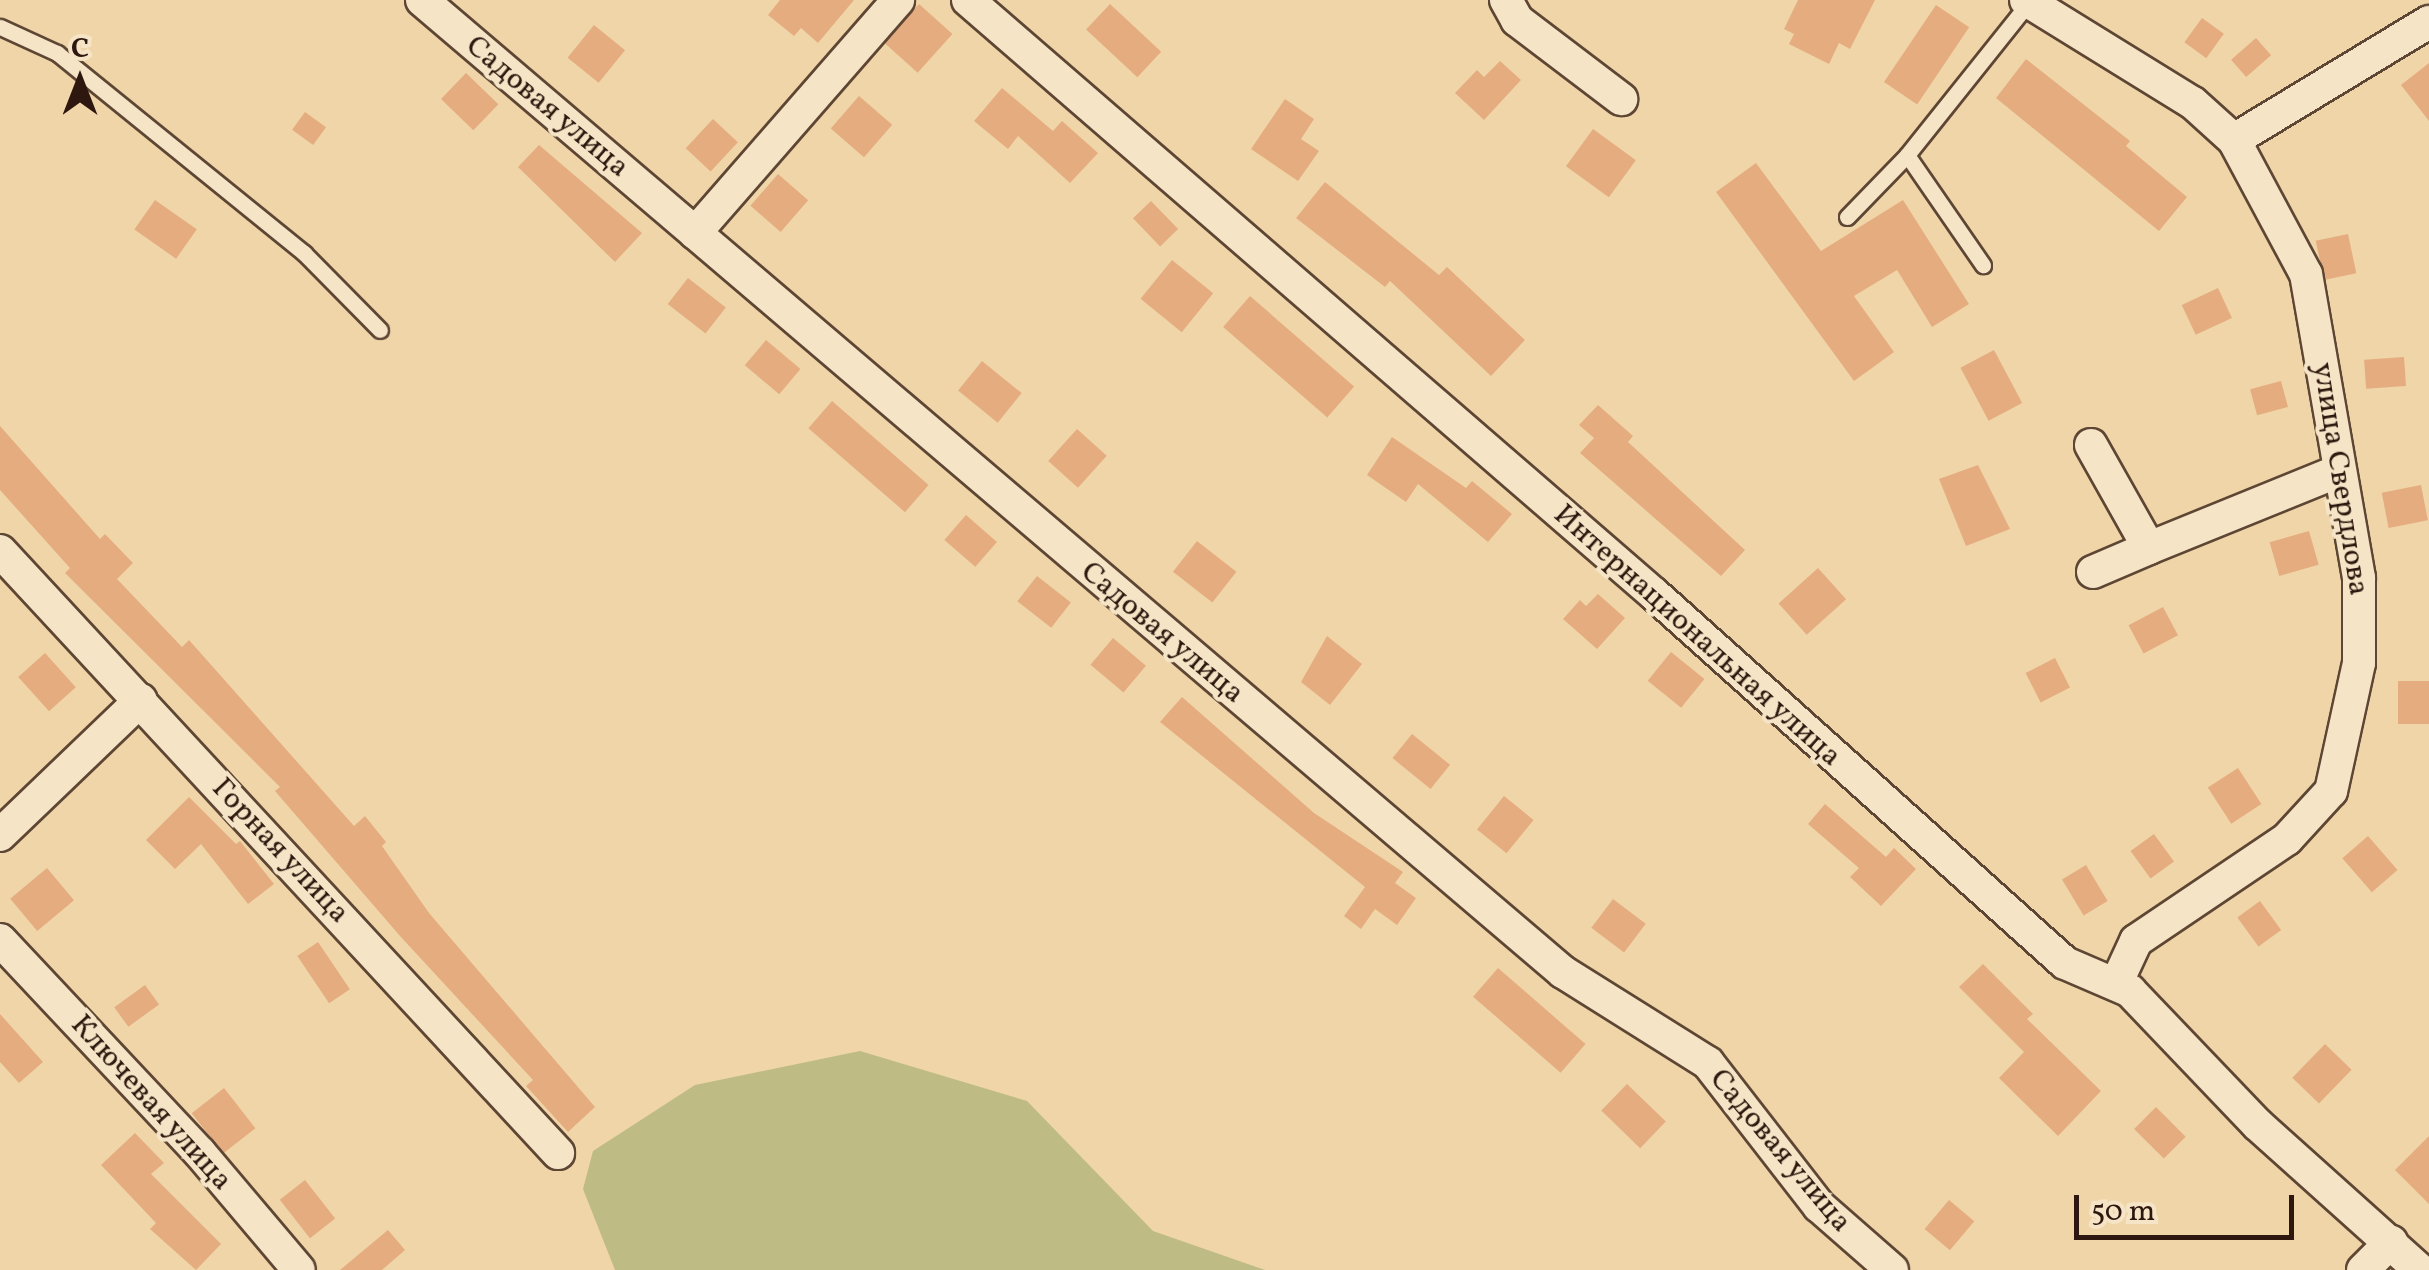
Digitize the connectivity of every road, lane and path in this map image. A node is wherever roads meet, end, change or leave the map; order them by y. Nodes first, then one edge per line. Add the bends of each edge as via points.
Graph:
1 (422, 0) edge
2 (898, 0) edge
3 (968, 0) edge
4 (1506, 0) edge
5 (2028, 1) edge
6 (2429, 22) edge
7 (0, 27) edge
8 (1621, 100) dead end
9 (2234, 140) junction
10 (1906, 155) junction
11 (1847, 218) dead end
12 (695, 233) junction
13 (1983, 265) dead end
14 (380, 330) dead end
15 (2091, 444) dead end
16 (2339, 471) junction
17 (2149, 548) junction
18 (0, 550) edge
19 (2093, 572) dead end
20 (142, 700) junction
21 (0, 835) edge
22 (0, 940) edge
23 (2116, 984) junction
24 (558, 1153) dead end
25 (2390, 1242) junction
26 (299, 1270) edge
27 (1892, 1270) edge
28 (2363, 1270) edge
29 (2420, 1270) edge

1 - 12 street, Садовая улица
2 - 12 street
3 - 23 street, Интернациональная улица via 1654,594 2065,964
4 - 8 street via 1517,20
5 - 9 street, улица Свердлова via 2194,104
5 - 10 lane
6 - 9 street
7 - 14 lane via 57,53 304,253
9 - 16 street, улица Свердлова via 2306,274
10 - 11 lane
10 - 13 lane
12 - 27 street, Садовая улица via 1562,972 1708,1063 1819,1206
15 - 17 street
16 - 17 street
16 - 23 street, улица Свердлова via 2360,610 2350,722 2331,791 2287,839 2136,942
17 - 19 street
18 - 20 street, Горная улица
20 - 21 street
20 - 24 street, Горная улица
22 - 26 street, Ключевая улица via 200,1153
23 - 25 street, Интернациональная улица via 2140,1000 2257,1124
25 - 28 street
25 - 29 street, Интернациональная улица

